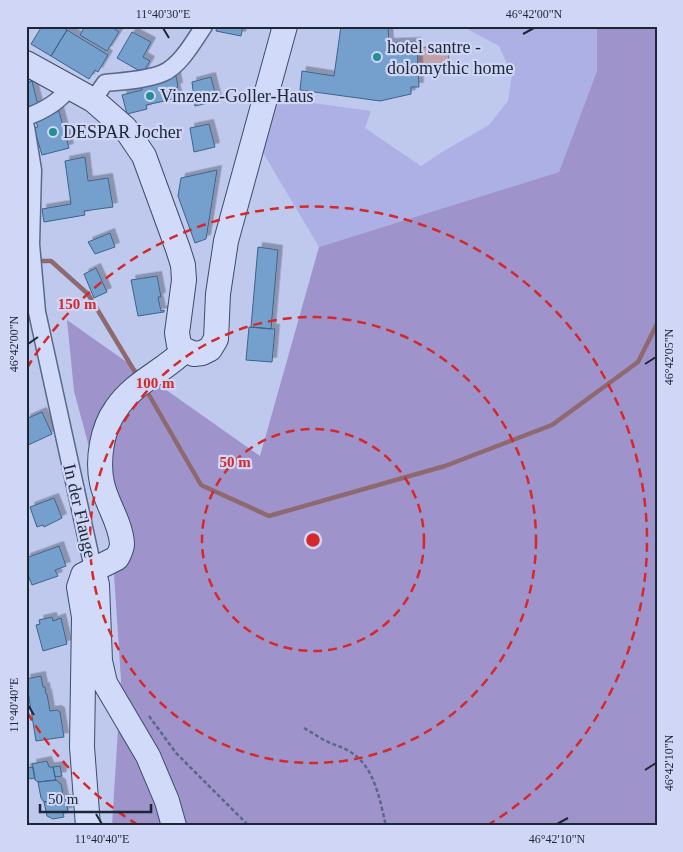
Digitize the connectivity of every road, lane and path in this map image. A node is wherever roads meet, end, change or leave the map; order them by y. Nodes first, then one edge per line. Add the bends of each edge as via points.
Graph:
1 (204, 26) edge
2 (284, 26) edge
3 (26, 63) edge
4 (70, 87) junction
5 (93, 100) junction
6 (26, 117) edge
7 (26, 127) edge
8 (30, 170) edge
9 (32, 313) edge
10 (183, 353) junction
11 (93, 568) junction
12 (146, 713) dead end
13 (304, 728) dead end
14 (88, 826) edge
15 (174, 826) edge
16 (249, 826) edge
17 (386, 826) edge

1 - 5 street via 185,55 164,73 105,83
2 - 10 street via 226,241 218,294 216,339 210,349 202,353
3 - 4 street
4 - 5 street
4 - 6 street via 43,111
5 - 10 street via 125,128 144,156 166,215 183,265 177,333
7 - 8 street, In der Flauge
8 - 9 street, In der Flauge via 35,282
9 - 11 street, In der Flauge
10 - 11 street via 133,389 115,410 104,434 100,460 102,482 120,531 122,546 117,558
11 - 14 street, In der Flauge via 82,575 79,586 84,617 82,747
11 - 15 street via 97,584 100,661 106,683 148,756
12 - 16 path via 176,753
13 - 17 path via 361,761 377,790

